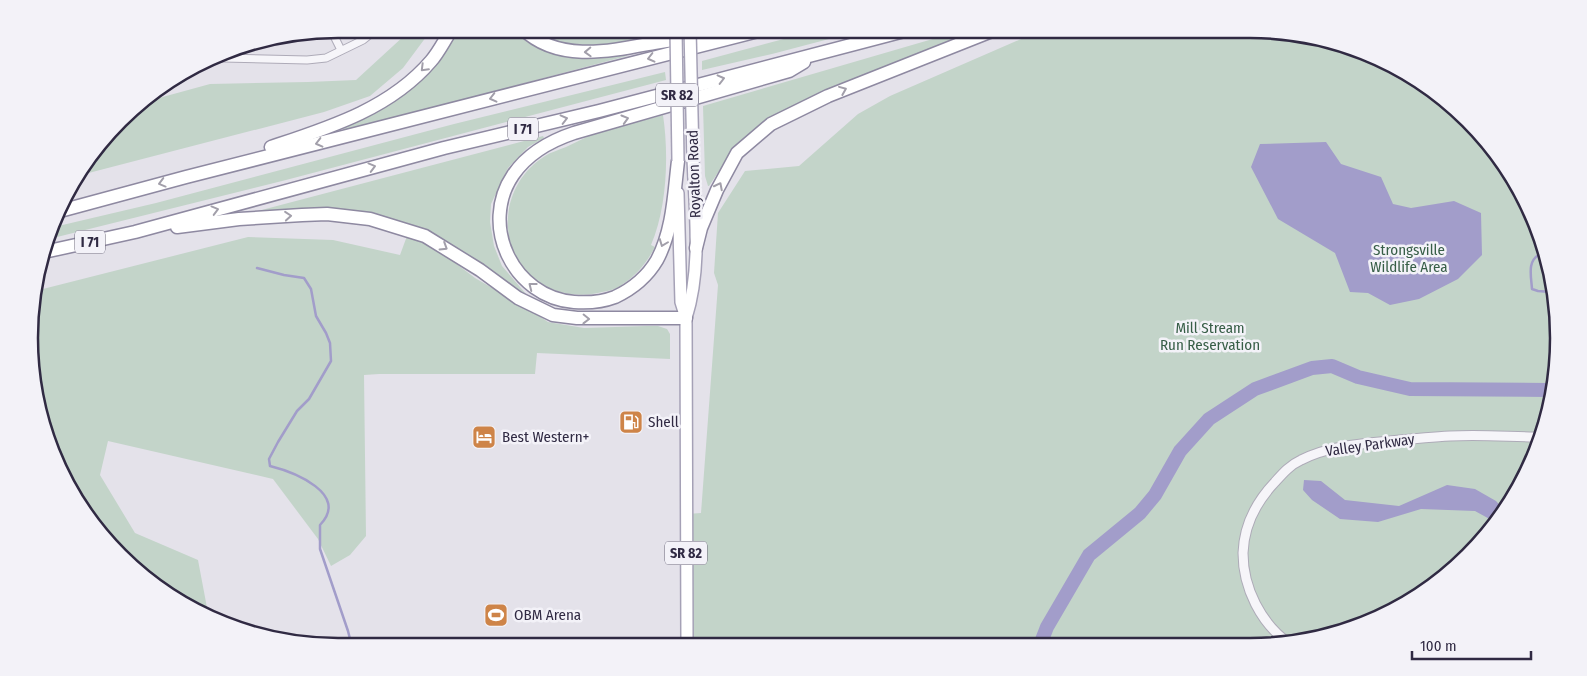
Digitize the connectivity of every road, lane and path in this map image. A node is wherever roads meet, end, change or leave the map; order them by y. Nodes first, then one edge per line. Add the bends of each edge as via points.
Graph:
1 (335, 38) edge
2 (366, 38) edge
3 (446, 38) edge
4 (535, 38) edge
5 (676, 38) edge
6 (687, 38) edge
7 (690, 38) edge
8 (731, 38) edge
9 (878, 38) edge
10 (974, 38) edge
11 (341, 50) junction
12 (813, 55) junction
13 (228, 58) edge
14 (678, 161) junction
15 (186, 177) junction
16 (66, 209) edge
17 (135, 232) junction
18 (696, 248) junction
19 (50, 251) edge
20 (686, 318) junction
21 (1533, 437) edge
22 (1282, 637) edge
23 (687, 638) edge

1 - 11 street
2 - 11 street
3 -> 15 highway via 432,60 414,78 362,113
6 -> 4 highway via 623,49 577,52
5 - 14 main road, Royalton Road / SR 82, bridge
7 - 18 main road, Royalton Road / SR 82, bridge
8 -> 15 highway, I 71
9 - 12 highway, I 71
18 -> 10 highway via 717,190 737,153 771,124 828,96
11 - 13 street via 326,58 307,60
14 -> 12 highway via 666,237 657,260 635,285 598,302 568,302 536,289 515,269 501,236 499,216 502,199 517,169 544,146 574,133 789,71
17 -> 12 highway, I 71 via 444,148
14 - 20 main road, Royalton Road / SR 82 via 681,302
15 -> 16 highway, I 71
17 - 19 highway, I 71
17 -> 20 highway via 302,215 370,218 425,236 518,298 553,315
18 - 20 main road, Royalton Road / SR 82 via 693,298
20 - 23 main road, Royalton Road / SR 82
21 - 22 street, Valley Parkway via 1452,436 1363,443 1318,452 1287,469 1257,504 1249,521 1243,554 1254,600 1269,625

